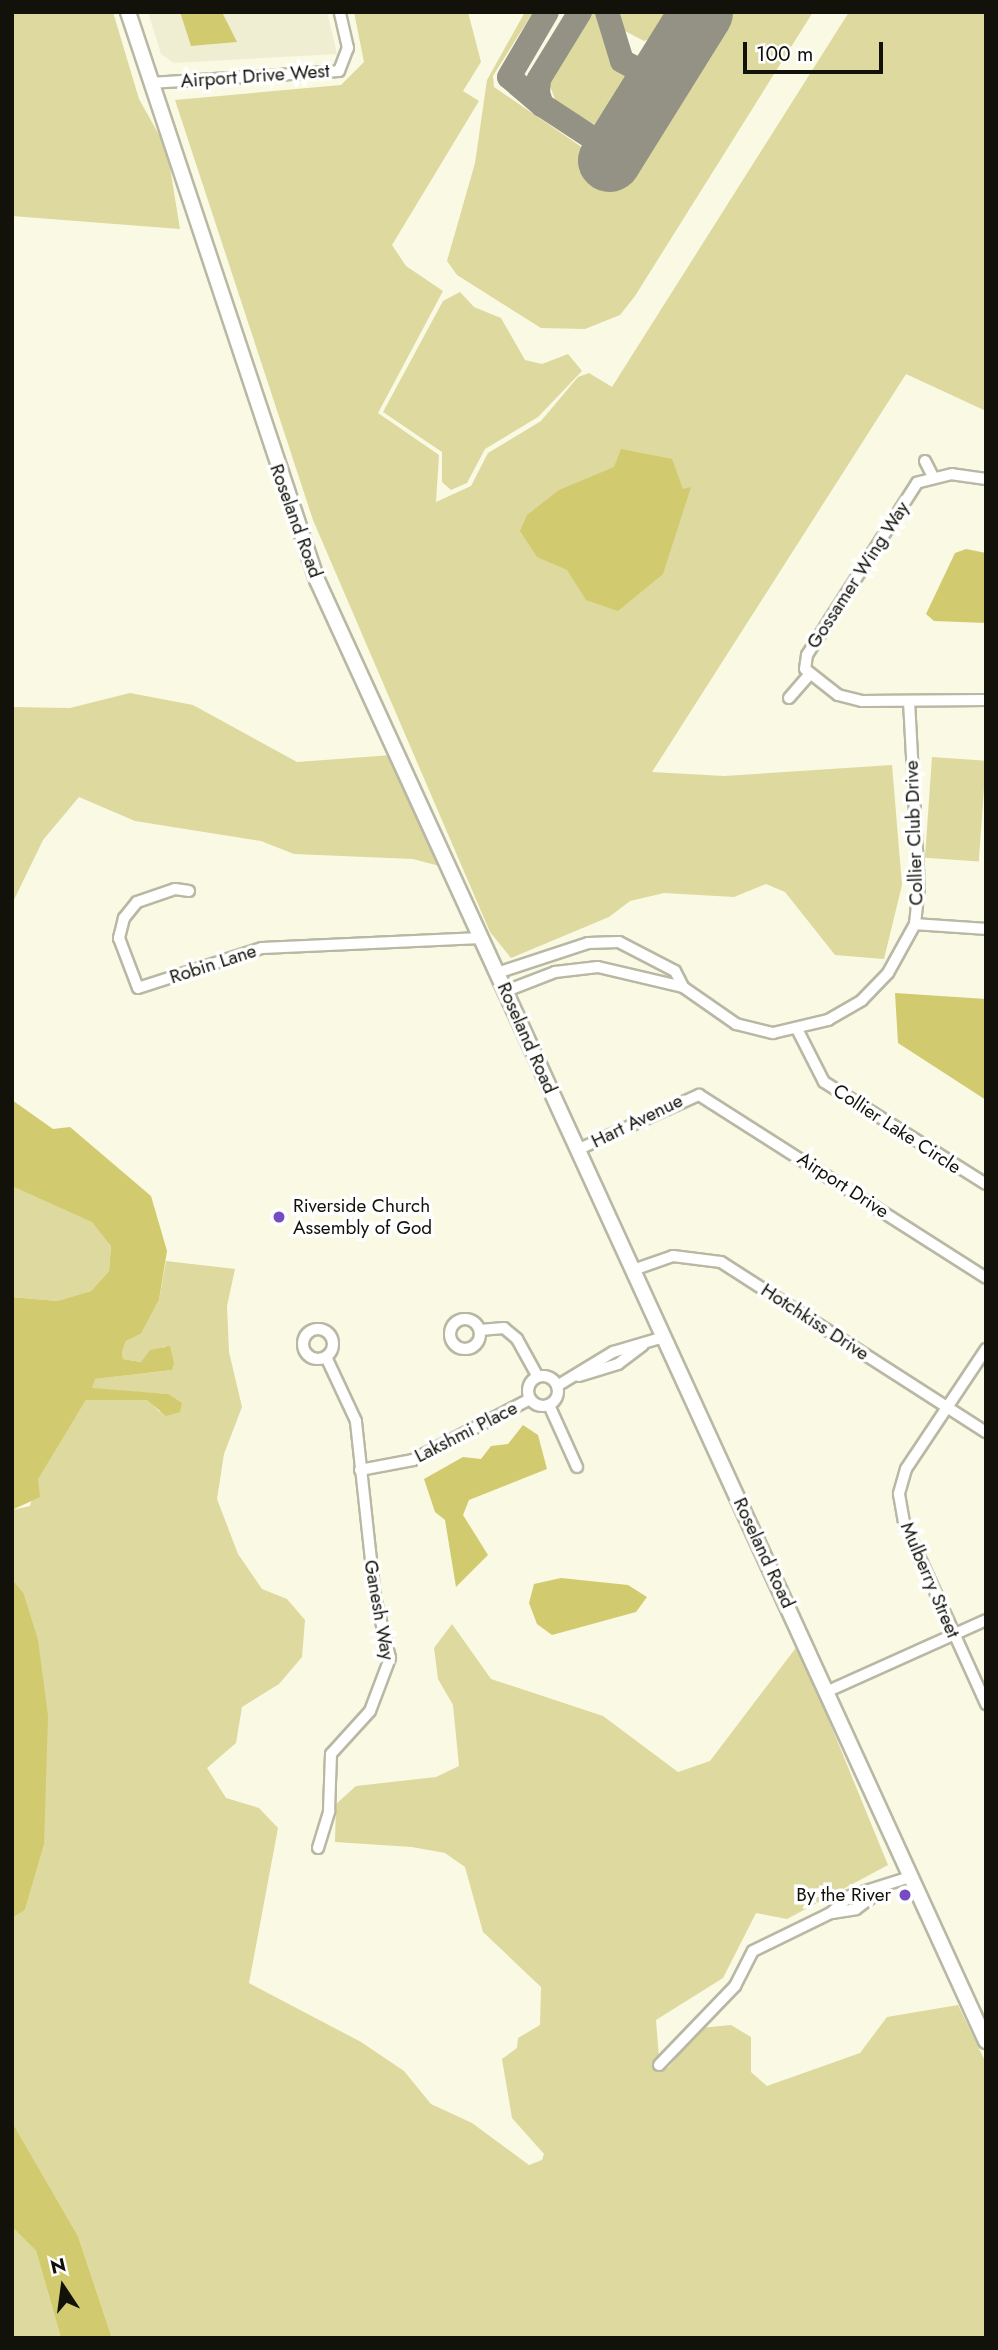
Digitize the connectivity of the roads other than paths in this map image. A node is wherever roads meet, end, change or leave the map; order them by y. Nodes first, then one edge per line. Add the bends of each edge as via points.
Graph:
1 (128, 12) edge
2 (340, 12) edge
3 (150, 83) junction
4 (925, 461) dead end
5 (932, 475) junction
6 (986, 480) edge
7 (808, 676) junction
8 (789, 698) dead end
9 (986, 700) edge
10 (909, 702) junction
11 (189, 891) dead end
12 (915, 923) junction
13 (986, 929) edge
14 (481, 938) junction
15 (550, 954) junction
16 (555, 972) junction
17 (497, 973) junction
18 (683, 987) junction
19 (506, 991) junction
20 (797, 1029) junction
21 (699, 1095) joint
22 (577, 1150) junction
23 (986, 1184) edge
24 (633, 1270) junction
25 (986, 1278) edge
26 (480, 1330) dead end
27 (664, 1336) junction
28 (986, 1349) edge
29 (626, 1353) junction
30 (326, 1357) dead end
31 (602, 1357) junction
32 (607, 1368) junction
33 (575, 1376) junction
34 (538, 1377) junction
35 (557, 1386) junction
36 (530, 1399) junction
37 (549, 1405) junction
38 (947, 1406) junction
39 (986, 1432) edge
40 (577, 1467) dead end
41 (360, 1470) junction
42 (986, 1620) edge
43 (953, 1632) junction
44 (827, 1692) junction
45 (986, 1704) edge
46 (318, 1848) dead end
47 (910, 1877) junction
48 (986, 2041) edge
49 (659, 2064) dead end

1 - 3 main road, Roseland Road
2 - 3 street, Airport Drive West via 348,48 339,71
3 - 14 main road, Roseland Road via 317,580
4 - 5 street
5 - 6 street
5 - 7 street, Gossamer Wing Way via 917,483 807,655
7 - 8 street
7 - 10 street, Gossamer Wing Way via 862,701
9 - 10 street, Gossamer Wing Way
10 - 12 street, Collier Club Drive via 919,886
11 - 14 street, Robin Lane via 175,889 136,902 124,918 119,938 138,988 262,948
12 - 13 street
12 - 20 street, Collier Club Drive via 888,973 862,1000 828,1020
14 - 17 main road, Roseland Road
15 - 16 street
15 - 17 street, Collier Club Drive
15 - 18 street, Collier Club Drive via 619,943 675,971
16 - 18 street, Collier Club Drive via 622,967
16 - 19 street, Collier Club Drive
17 - 19 main road, Roseland Road
18 - 20 street, Collier Club Drive via 736,1024 773,1033
19 - 22 main road, Roseland Road
20 - 23 street, Collier Lake Circle via 824,1082
21 - 22 street, Hart Avenue
21 - 25 street, Airport Drive
22 - 24 main road, Roseland Road
24 - 27 main road, Roseland Road
24 - 38 street, Hotchkiss Drive via 673,1256 721,1262
26 - 34 street via 504,1328 517,1339
27 - 29 street
27 - 44 main road, Roseland Road
28 - 38 street, Mulberry Street
29 - 31 street
29 - 32 street
30 - 41 street, Ganesh Way via 356,1420
31 - 32 street
31 - 33 street
32 - 33 street
33 - 35 street
34 - 35 street
34 - 36 street via 529,1386
35 - 37 street
36 - 37 street
36 - 41 street, Lakshmi Place via 413,1460
37 - 40 street
38 - 39 street, Hotchkiss Drive
38 - 43 street, Mulberry Street via 906,1469 899,1494 904,1523
41 - 46 street, Ganesh Way via 375,1597 390,1658 370,1711 331,1754 329,1811
42 - 43 street
43 - 44 street
43 - 45 street, Mulberry Street
44 - 47 main road, Roseland Road
47 - 48 main road, Roseland Road
47 - 49 street via 883,1888 856,1909 831,1913 752,1951 735,1986

